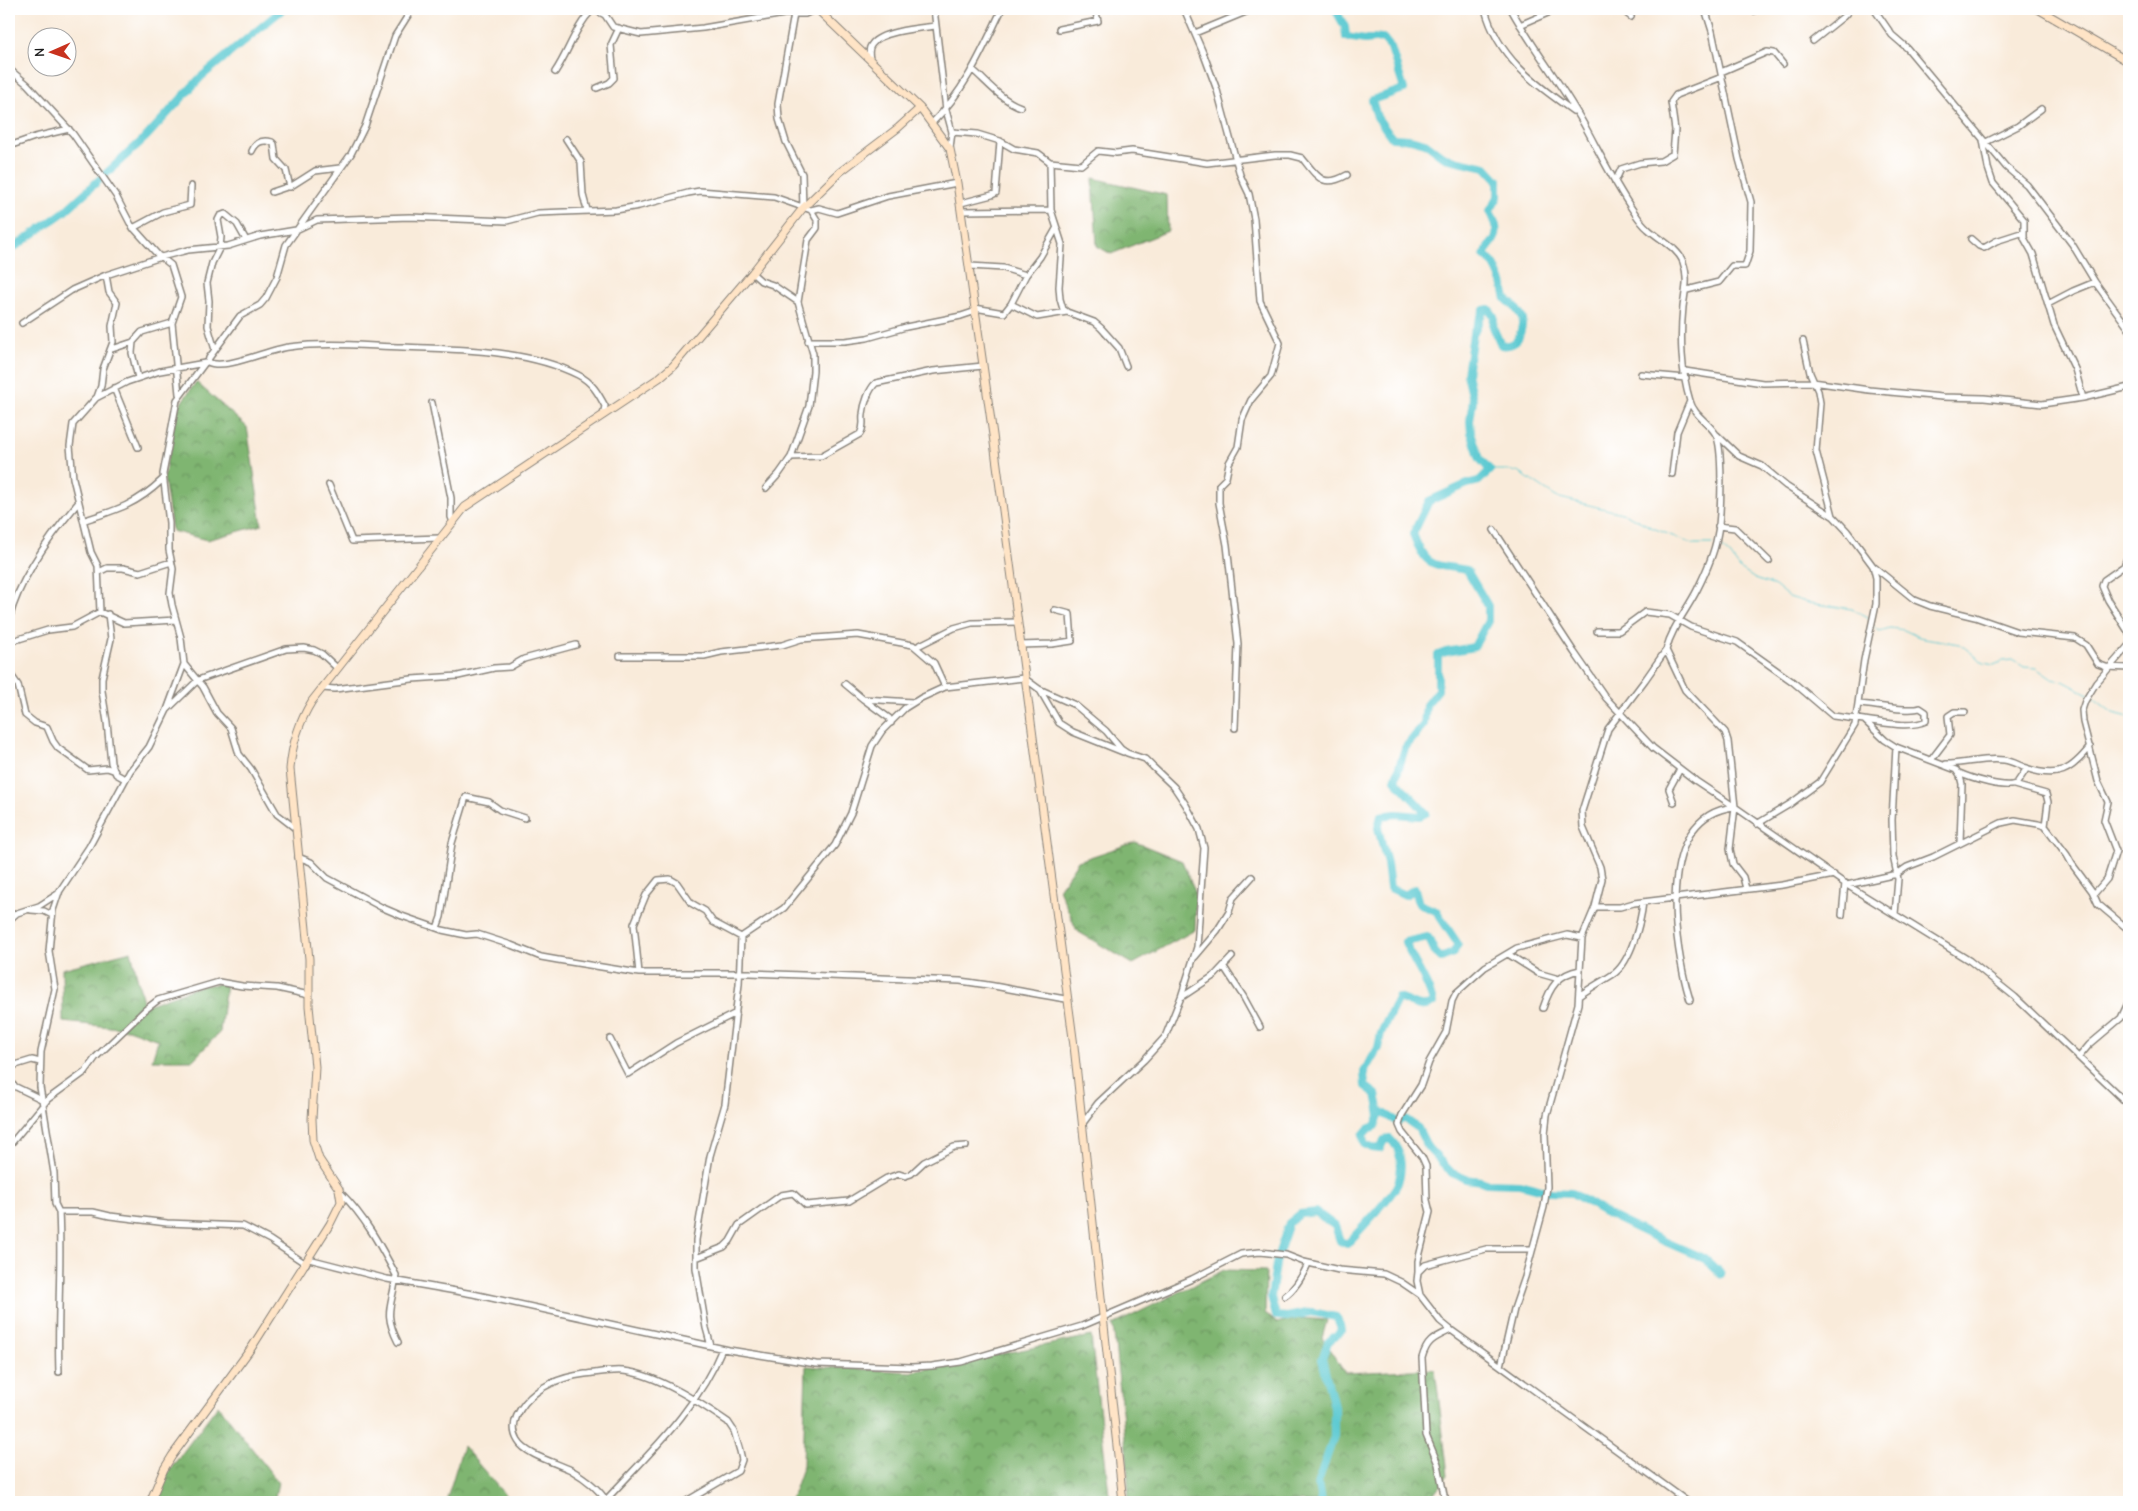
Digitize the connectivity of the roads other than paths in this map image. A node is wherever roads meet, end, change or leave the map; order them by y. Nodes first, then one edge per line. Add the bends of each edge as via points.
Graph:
1 (412, 9) edge
2 (587, 9) edge
3 (593, 9) edge
4 (816, 9) edge
5 (934, 9) edge
6 (1002, 9) edge
7 (1096, 9) edge
8 (1185, 9) edge
9 (1253, 9) edge
10 (1485, 9) edge
11 (1557, 9) edge
12 (1621, 9) edge
13 (1706, 9) edge
14 (1713, 9) edge
15 (1747, 9) edge
16 (1757, 9) edge
17 (1850, 9) edge
18 (1874, 9) edge
19 (2038, 9) edge
20 (1514, 10) edge
21 (794, 14) junction
22 (1631, 17) dead end
23 (1520, 25) junction
24 (936, 26) junction
25 (619, 28) junction
26 (1059, 29) dead end
27 (1195, 33) junction
28 (1813, 41) dead end
29 (870, 59) junction
30 (2129, 62) edge
31 (1783, 64) dead end
32 (9, 69) edge
33 (973, 70) junction
34 (555, 72) dead end
35 (1721, 74) junction
36 (597, 88) dead end
37 (1021, 107) dead end
38 (920, 108) junction
39 (2041, 109) dead end
40 (946, 110) junction
41 (1576, 112) junction
42 (932, 123) junction
43 (69, 129) junction
44 (952, 132) junction
45 (566, 139) dead end
46 (1984, 140) junction
47 (1000, 141) junction
48 (9, 146) edge
49 (950, 149) junction
50 (252, 151) dead end
51 (1236, 160) junction
52 (1050, 162) junction
53 (340, 168) junction
54 (1347, 175) dead end
55 (1615, 182) junction
56 (957, 183) junction
57 (190, 186) dead end
58 (290, 186) junction
59 (272, 192) dead end
60 (961, 203) junction
61 (807, 209) junction
62 (587, 210) junction
63 (1051, 210) junction
64 (962, 211) junction
65 (133, 228) junction
66 (1056, 229) junction
67 (296, 230) junction
68 (2024, 232) junction
69 (1971, 239) dead end
70 (246, 240) junction
71 (220, 247) junction
72 (162, 257) junction
73 (970, 266) junction
74 (752, 274) junction
75 (106, 275) junction
76 (1026, 275) junction
77 (2095, 282) junction
78 (1686, 290) junction
79 (798, 302) junction
80 (1011, 304) junction
81 (2048, 304) junction
82 (976, 310) junction
83 (1067, 312) junction
84 (172, 322) junction
85 (22, 323) dead end
86 (2129, 329) edge
87 (808, 341) junction
88 (1803, 341) dead end
89 (133, 342) junction
90 (112, 349) junction
91 (215, 350) junction
92 (206, 363) junction
93 (983, 366) junction
94 (1126, 366) dead end
95 (178, 368) junction
96 (1685, 371) junction
97 (1641, 374) dead end
98 (138, 378) junction
99 (1686, 378) junction
100 (1813, 382) junction
101 (114, 388) junction
102 (2129, 388) edge
103 (179, 395) junction
104 (96, 398) junction
105 (2083, 398) junction
106 (1690, 401) junction
107 (432, 402) dead end
108 (602, 416) junction
109 (1715, 433) junction
110 (138, 447) dead end
111 (790, 457) junction
112 (1672, 474) dead end
113 (162, 480) junction
114 (330, 485) dead end
115 (766, 488) dead end
116 (78, 503) junction
117 (1834, 516) junction
118 (85, 520) junction
119 (453, 522) junction
120 (1718, 526) junction
121 (1494, 530) dead end
122 (440, 538) junction
123 (2129, 552) edge
124 (1769, 561) dead end
125 (171, 562) junction
126 (1873, 566) junction
127 (99, 572) junction
128 (1055, 610) dead end
129 (100, 612) junction
130 (108, 614) junction
131 (1679, 619) junction
132 (9, 620) edge
133 (176, 620) junction
134 (1018, 622) junction
135 (1597, 631) dead end
136 (2129, 632) edge
137 (9, 642) edge
138 (576, 645) dead end
139 (1020, 645) junction
140 (2129, 645) edge
141 (916, 647) junction
142 (1666, 650) junction
143 (620, 656) dead end
144 (184, 664) junction
145 (9, 667) edge
146 (2111, 667) junction
147 (337, 668) junction
148 (2129, 668) edge
149 (1024, 678) junction
150 (198, 680) junction
151 (845, 684) dead end
152 (945, 686) junction
153 (322, 688) junction
154 (1039, 689) junction
155 (863, 699) junction
156 (914, 702) junction
157 (1859, 704) junction
158 (167, 710) junction
159 (1620, 712) junction
160 (1965, 712) dead end
161 (1857, 719) junction
162 (1864, 720) junction
163 (890, 723) junction
164 (1235, 728) dead end
165 (1896, 747) junction
166 (2090, 747) junction
167 (1127, 754) junction
168 (1931, 760) junction
169 (1943, 764) junction
170 (2027, 768) junction
171 (1680, 769) junction
172 (114, 771) junction
173 (1958, 772) junction
174 (125, 779) junction
175 (2014, 785) junction
176 (1674, 803) dead end
177 (1735, 807) junction
178 (525, 818) dead end
179 (1757, 824) junction
180 (2045, 826) junction
181 (295, 828) junction
182 (1960, 842) junction
183 (298, 857) junction
184 (1896, 874) junction
185 (1835, 875) junction
186 (1252, 877) dead end
187 (1846, 884) junction
188 (1746, 889) junction
189 (59, 892) junction
190 (2094, 894) junction
191 (1675, 899) junction
192 (1643, 902) junction
193 (1595, 907) junction
194 (28, 910) junction
195 (1895, 914) junction
196 (52, 915) junction
197 (1842, 915) dead end
198 (9, 920) edge
199 (437, 928) junction
200 (2129, 930) edge
201 (741, 936) junction
202 (1582, 938) junction
203 (1508, 954) junction
204 (1195, 957) junction
205 (1232, 957) dead end
206 (1224, 967) junction
207 (1580, 970) junction
208 (638, 973) junction
209 (739, 973) junction
210 (1559, 979) junction
211 (309, 995) junction
212 (1579, 996) junction
213 (1181, 997) junction
214 (1067, 999) junction
215 (1690, 1000) dead end
216 (2129, 1001) edge
217 (1543, 1008) dead end
218 (736, 1012) junction
219 (1260, 1027) dead end
220 (610, 1039) dead end
221 (2078, 1057) junction
222 (40, 1062) junction
223 (9, 1067) edge
224 (9, 1080) edge
225 (41, 1099) junction
226 (2129, 1105) edge
227 (42, 1106) junction
228 (1083, 1123) junction
229 (9, 1146) edge
230 (966, 1146) dead end
231 (341, 1193) junction
232 (59, 1212) junction
233 (1532, 1249) junction
234 (696, 1258) junction
235 (307, 1261) junction
236 (1308, 1264) junction
237 (1418, 1272) junction
238 (396, 1280) junction
239 (1420, 1295) junction
240 (1284, 1296) dead end
241 (1104, 1317) junction
242 (1451, 1330) junction
243 (398, 1342) dead end
244 (711, 1346) junction
245 (722, 1349) junction
246 (1501, 1366) junction
247 (59, 1372) dead end
248 (694, 1400) junction
249 (606, 1501) edge
250 (150, 1502) edge
251 (685, 1502) edge
252 (1124, 1502) edge
253 (1448, 1502) edge
254 (1688, 1502) edge

1 - 53 street via 395,36 365,126
2 - 3 street
3 - 25 street
3 - 34 street via 576,32 568,53
4 - 21 street via 806,14
4 - 29 street
5 - 24 street
6 - 33 street
7 - 26 street via 1098,21
8 - 27 street
9 - 27 street
10 - 41 street via 1509,57 1530,80
11 - 23 street
12 - 22 street
13 - 14 street
13 - 35 street
15 - 16 street
17 - 28 street
18 - 46 street via 1892,35 1907,48
19 - 30 street
20 - 23 street
21 - 25 street via 641,34
21 - 61 street via 778,104 779,119 802,174
23 - 41 street
24 - 29 street via 890,34 874,41
24 - 40 street
25 - 36 street via 611,45 614,78
27 - 51 street via 1217,90
29 - 38 street
31 - 35 street via 1774,53 1767,52
32 - 43 street
33 - 37 street via 998,94
33 - 40 street
35 - 55 street via 1676,95 1671,102 1675,130 1673,154 1661,161 1621,169
35 - 78 street via 1751,202 1749,256 1745,266 1732,266 1719,282
38 - 42 street
38 - 61 street via 840,172
39 - 46 street via 2018,126
40 - 42 street
40 - 44 street
41 - 55 street
42 - 49 street
43 - 48 street
43 - 65 street via 116,196
44 - 47 street via 977,134
44 - 49 street
45 - 62 street via 581,162
46 - 68 street via 1993,183 2024,220
46 - 77 street via 2027,185 2072,244
47 - 52 street via 1014,149 1038,153
47 - 60 street via 996,192
49 - 56 street
50 - 58 street via 259,142 272,142 276,159 286,170
51 - 52 street via 1207,163 1132,151 1098,151 1081,165
51 - 54 street via 1298,156 1321,180 1339,180
51 - 164 street via 1249,194 1254,219 1260,301 1280,344 1271,376 1251,400 1242,420 1238,447 1229,463 1226,478 1219,484 1238,644
52 - 63 street
53 - 58 street via 316,171
53 - 67 street
55 - 78 street via 1647,228 1681,256 1686,272
56 - 60 street
56 - 61 street via 888,196 837,213 819,208
57 - 65 street via 190,205 163,212
58 - 59 street
60 - 64 street
61 - 62 street via 774,197 700,191 616,210
61 - 74 street
61 - 79 street via 817,220 817,228 808,240
62 - 67 street via 529,214 507,221 410,216 316,220
63 - 64 street
63 - 66 street
64 - 73 street
65 - 72 street
66 - 76 street
66 - 83 street via 1062,244 1060,299
67 - 70 street
67 - 91 street via 286,245 277,277 266,298 260,305 243,312
68 - 69 street via 1984,248
68 - 81 street
70 - 71 street
70 - 71 street via 237,224 222,214 218,220
71 - 72 street
71 - 91 street via 207,283 210,301 208,326
72 - 75 street
72 - 84 street via 171,265 181,297
73 - 76 street via 1003,268
73 - 82 street
74 - 79 street
74 - 108 street via 673,366
75 - 85 street via 72,290
75 - 90 street via 109,292 117,303
76 - 80 street
77 - 81 street
77 - 86 street
78 - 96 street via 1682,322
79 - 87 street
80 - 82 street via 1000,314
80 - 83 street via 1037,317
81 - 105 street via 2056,330 2075,369
82 - 87 street via 867,338
82 - 93 street
83 - 94 street via 1101,328 1119,348
84 - 89 street via 142,332
84 - 95 street
87 - 111 street via 813,371 809,406
88 - 100 street
89 - 90 street
89 - 98 street via 132,353
90 - 104 street
91 - 92 street
92 - 95 street
92 - 103 street
92 - 108 street via 223,364 287,347 314,344 490,352 540,361 580,375 593,385 605,406
93 - 111 street via 933,371 876,383 863,413 860,434 821,456
93 - 134 street
95 - 98 street
95 - 103 street
96 - 99 street
96 - 100 street via 1763,383
97 - 99 street
98 - 101 street
99 - 106 street
100 - 105 street via 2036,404
100 - 117 street via 1818,391 1820,413 1816,451
101 - 104 street
101 - 110 street
102 - 105 street
103 - 113 street
104 - 116 street via 76,419 71,430 73,478
106 - 109 street via 1698,416
106 - 112 street via 1676,432
107 - 119 street
108 - 119 street via 475,498
109 - 117 street via 1739,456 1766,469 1786,486
109 - 120 street via 1720,448
111 - 115 street
113 - 118 street via 148,494 120,510
113 - 125 street
114 - 122 street via 352,541
116 - 118 street
116 - 132 street via 30,569
117 - 126 street
118 - 127 street
119 - 122 street
120 - 124 street via 1735,528
120 - 131 street via 1713,551 1698,590
121 - 159 street via 1574,652 1606,698
122 - 147 street
123 - 136 street via 2122,569 2102,584 2108,600
125 - 127 street via 140,572 123,568
125 - 133 street via 170,593
126 - 146 street via 1922,604 1969,615 2018,632 2075,638 2086,645 2098,664
126 - 157 street via 1876,604
127 - 129 street
128 - 139 street via 1070,614 1072,641
129 - 130 street
129 - 137 street via 72,627 48,630
130 - 133 street via 124,622
130 - 172 street via 111,639 101,684 109,756
131 - 135 street via 1649,612 1640,614 1619,631
131 - 142 street
131 - 161 street via 1698,630 1737,642 1834,716
133 - 144 street
134 - 139 street
134 - 141 street via 972,623
138 - 153 street via 470,675
139 - 149 street
140 - 146 street
141 - 143 street via 858,635 801,639 782,645 704,656
141 - 152 street via 934,663
142 - 159 street
142 - 177 street via 1685,690 1725,732
144 - 150 street
144 - 158 street
145 - 172 street via 18,686 25,715 47,727 58,748 88,770 107,768
146 - 148 street
146 - 166 street via 2096,683 2083,707 2083,722
147 - 150 street via 319,652 298,648
147 - 153 street
149 - 152 street
149 - 154 street
149 - 214 street
150 - 158 street
150 - 181 street via 213,708 231,728 239,754 277,814
151 - 155 street
152 - 156 street
153 - 181 street via 305,712 291,754
154 - 167 street via 1075,705
154 - 167 street via 1059,723
155 - 156 street
155 - 163 street via 889,718
156 - 163 street
157 - 161 street
157 - 162 street via 1909,710 1920,708 1927,717 1921,723
158 - 174 street via 149,747
159 - 171 street via 1653,748
159 - 193 street via 1605,735 1582,811 1583,827 1602,873
160 - 168 street via 1954,712 1948,716 1950,735
161 - 162 street
161 - 179 street via 1823,778
162 - 165 street
163 - 201 street via 872,746 851,813 835,845 784,908
165 - 168 street
165 - 184 street via 1892,820
166 - 170 street via 2068,770 2057,772
166 - 190 street via 2098,781 2108,802 2104,817 2116,851 2107,880
167 - 204 street via 1145,759 1174,787 1201,834 1204,855
168 - 169 street
169 - 170 street via 1987,759 2014,762
169 - 173 street
170 - 175 street
171 - 176 street via 1669,789
171 - 177 street
172 - 174 street
173 - 175 street via 1998,785
173 - 182 street via 1962,791
174 - 189 street via 89,847
175 - 180 street via 2046,794
177 - 179 street
177 - 188 street via 1730,849 1733,864 1743,877
177 - 191 street via 1712,813 1691,834 1680,862
178 - 199 street via 500,810 489,802 466,797 452,843
179 - 185 street
180 - 182 street via 2008,821
180 - 190 street
181 - 183 street
182 - 184 street
183 - 199 street via 311,862 327,878 381,907
183 - 211 street via 310,959
184 - 187 street
184 - 195 street
185 - 187 street
185 - 188 street
186 - 204 street via 1233,898 1229,912 1217,931
187 - 195 street
187 - 197 street
188 - 191 street
189 - 194 street
189 - 196 street
190 - 200 street via 2100,906
191 - 192 street
191 - 215 street via 1681,971
192 - 193 street via 1620,907
192 - 212 street via 1641,919 1625,960 1616,972
193 - 202 street
194 - 196 street
194 - 198 street
195 - 221 street via 1981,968
196 - 222 street via 49,956 55,989
199 - 208 street via 466,935 477,934 540,957
201 - 208 street via 713,922 705,911 691,903 678,883 670,879 658,880 646,895 634,924
201 - 209 street
202 - 203 street via 1567,935 1527,944
202 - 207 street
203 - 210 street via 1538,974
203 - 237 street via 1485,967 1456,992 1446,1032 1399,1125 1426,1166 1430,1212
204 - 213 street
205 - 206 street
206 - 213 street
206 - 219 street
207 - 210 street
207 - 212 street
208 - 209 street
209 - 214 street via 960,981
209 - 218 street
210 - 217 street
211 - 227 street via 219,982 162,999 148,1006 85,1072
211 - 231 street via 315,1055 313,1140 319,1159
212 - 233 street via 1547,1115 1546,1190
213 - 228 street via 1165,1037 1098,1103
214 - 228 street
216 - 221 street via 2121,1018
218 - 220 street via 685,1038 628,1074
218 - 234 street via 725,1104 710,1156
221 - 226 street
222 - 223 street via 32,1060
222 - 225 street
224 - 225 street via 14,1086
225 - 227 street
227 - 229 street
227 - 232 street via 54,1173 55,1204
228 - 241 street
230 - 234 street via 954,1147 924,1162 911,1174 888,1178 845,1202 806,1205 793,1193 782,1195 739,1225 724,1246
231 - 235 street via 337,1212
231 - 238 street via 358,1210 375,1235
232 - 235 street via 93,1212 167,1222 242,1226
232 - 247 street
233 - 237 street via 1478,1250 1425,1265
233 - 246 street
234 - 244 street
235 - 238 street
235 - 250 street via 252,1347 172,1456
236 - 239 street via 1384,1274
236 - 240 street via 1292,1290
236 - 241 street via 1270,1252 1241,1254
237 - 239 street
238 - 243 street via 391,1295 389,1325
238 - 244 street
239 - 242 street
241 - 245 street via 993,1353 932,1366 816,1364
241 - 252 street
242 - 246 street
242 - 253 street via 1425,1346 1422,1358 1426,1434
244 - 245 street
245 - 248 street
246 - 254 street
248 - 249 street
248 - 249 street via 661,1383 622,1371 558,1379 528,1400 515,1418 518,1442 527,1450 573,1471 601,1492
248 - 251 street via 731,1426 742,1460 734,1474

